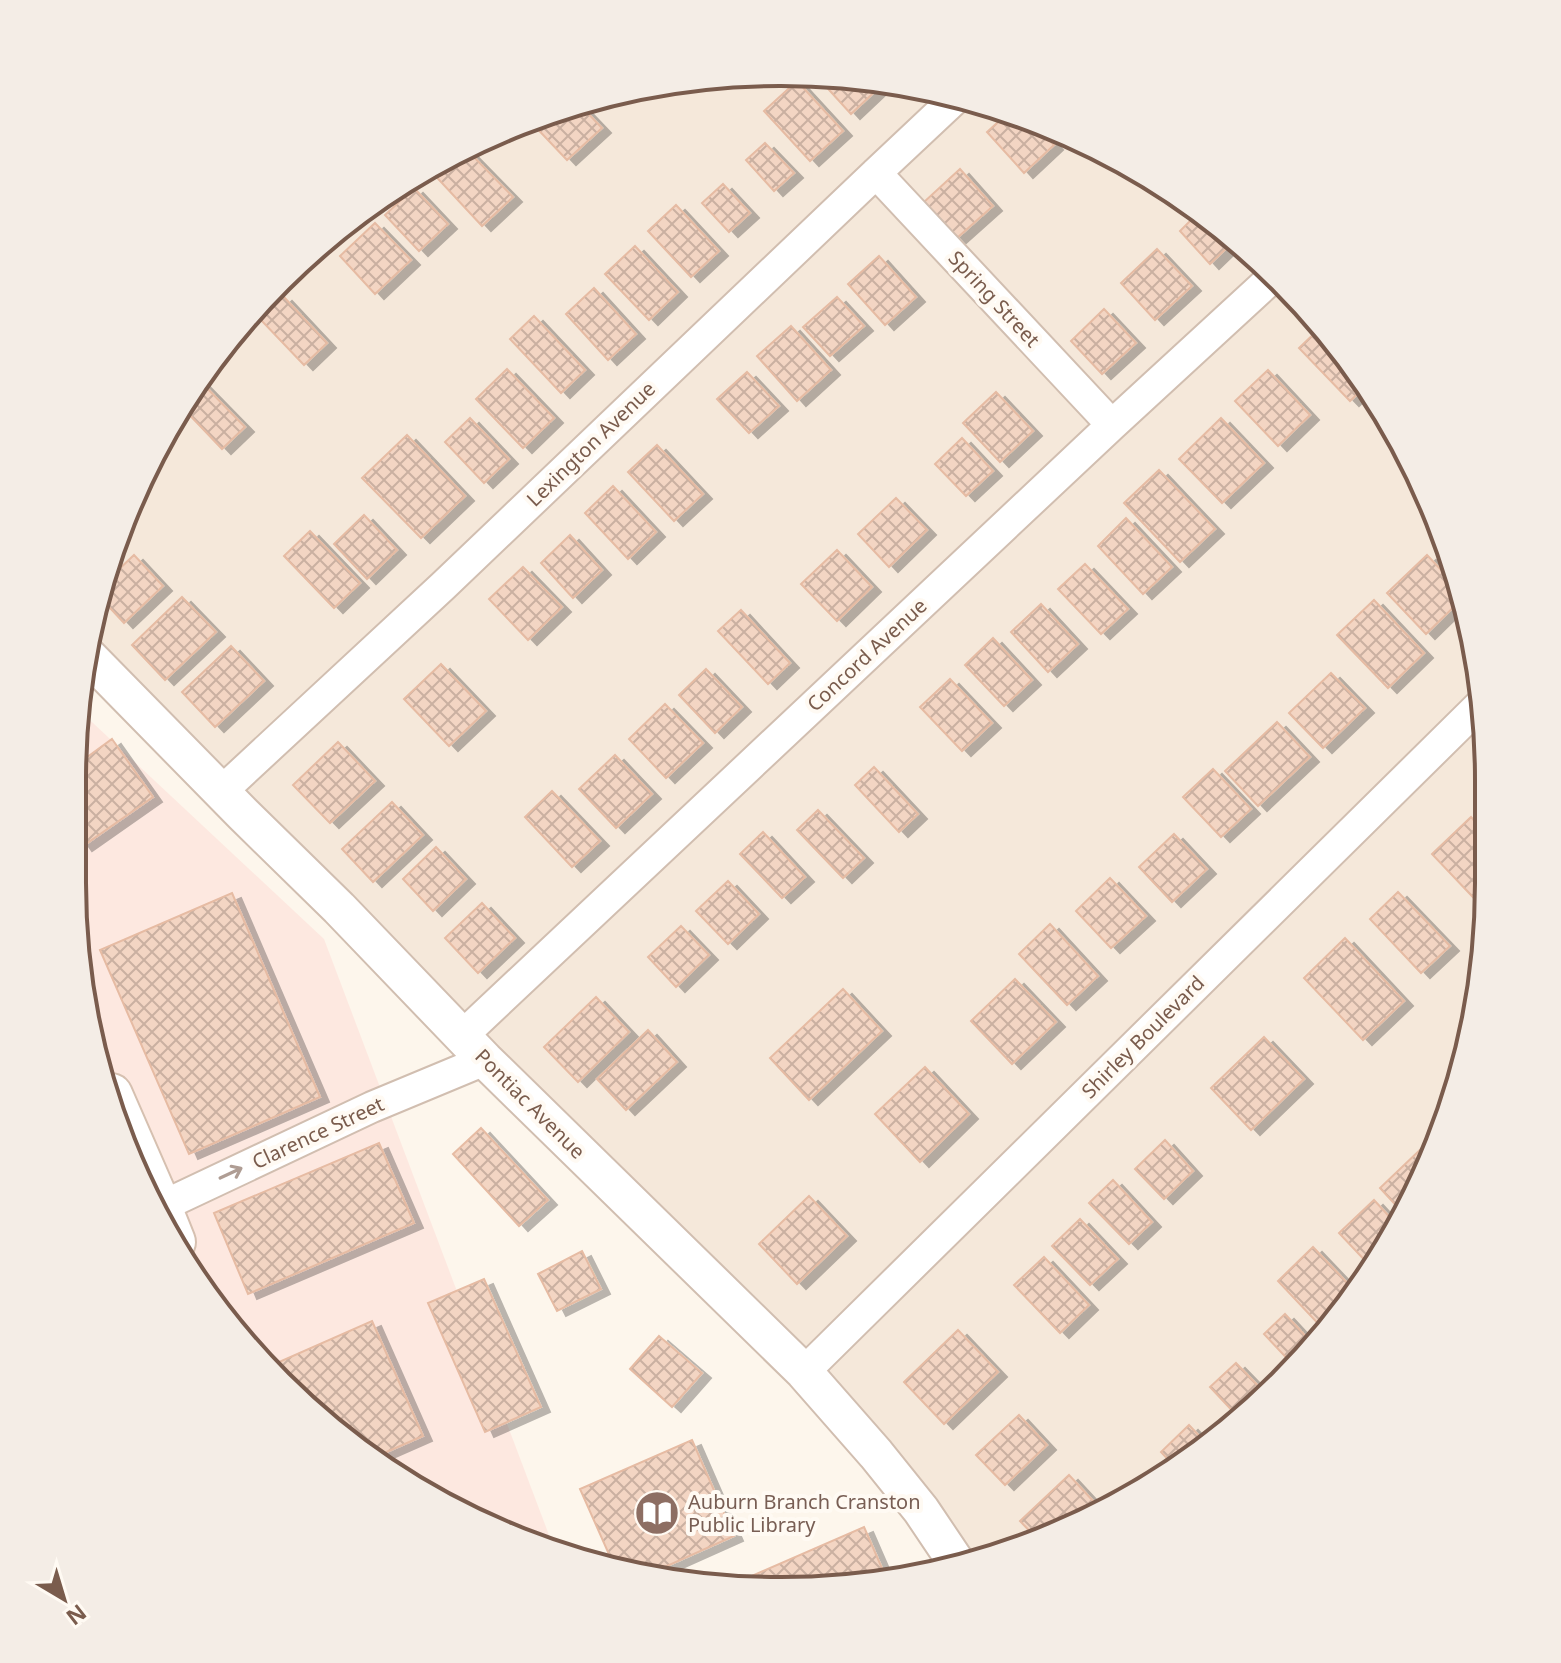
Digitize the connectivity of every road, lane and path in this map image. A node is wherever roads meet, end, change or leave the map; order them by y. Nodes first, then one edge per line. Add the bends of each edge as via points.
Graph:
1 (947, 107) edge
2 (876, 173) junction
3 (1266, 283) edge
4 (1112, 425) junction
5 (96, 664) edge
6 (1472, 713) edge
7 (222, 791) junction
8 (473, 1048) junction
9 (171, 1215) edge
10 (804, 1372) junction
11 (951, 1555) edge

1 - 2 street, Lexington Avenue
2 - 4 street, Spring Street
2 - 7 street, Lexington Avenue
3 - 4 street, Concord Avenue
4 - 8 street, Concord Avenue
5 - 7 street, Pontiac Avenue
6 - 10 street, Shirley Boulevard
7 - 8 street, Pontiac Avenue
9 -> 8 street, Clarence Street
8 - 10 street, Pontiac Avenue
10 - 11 street, Pontiac Avenue via 876,1454

